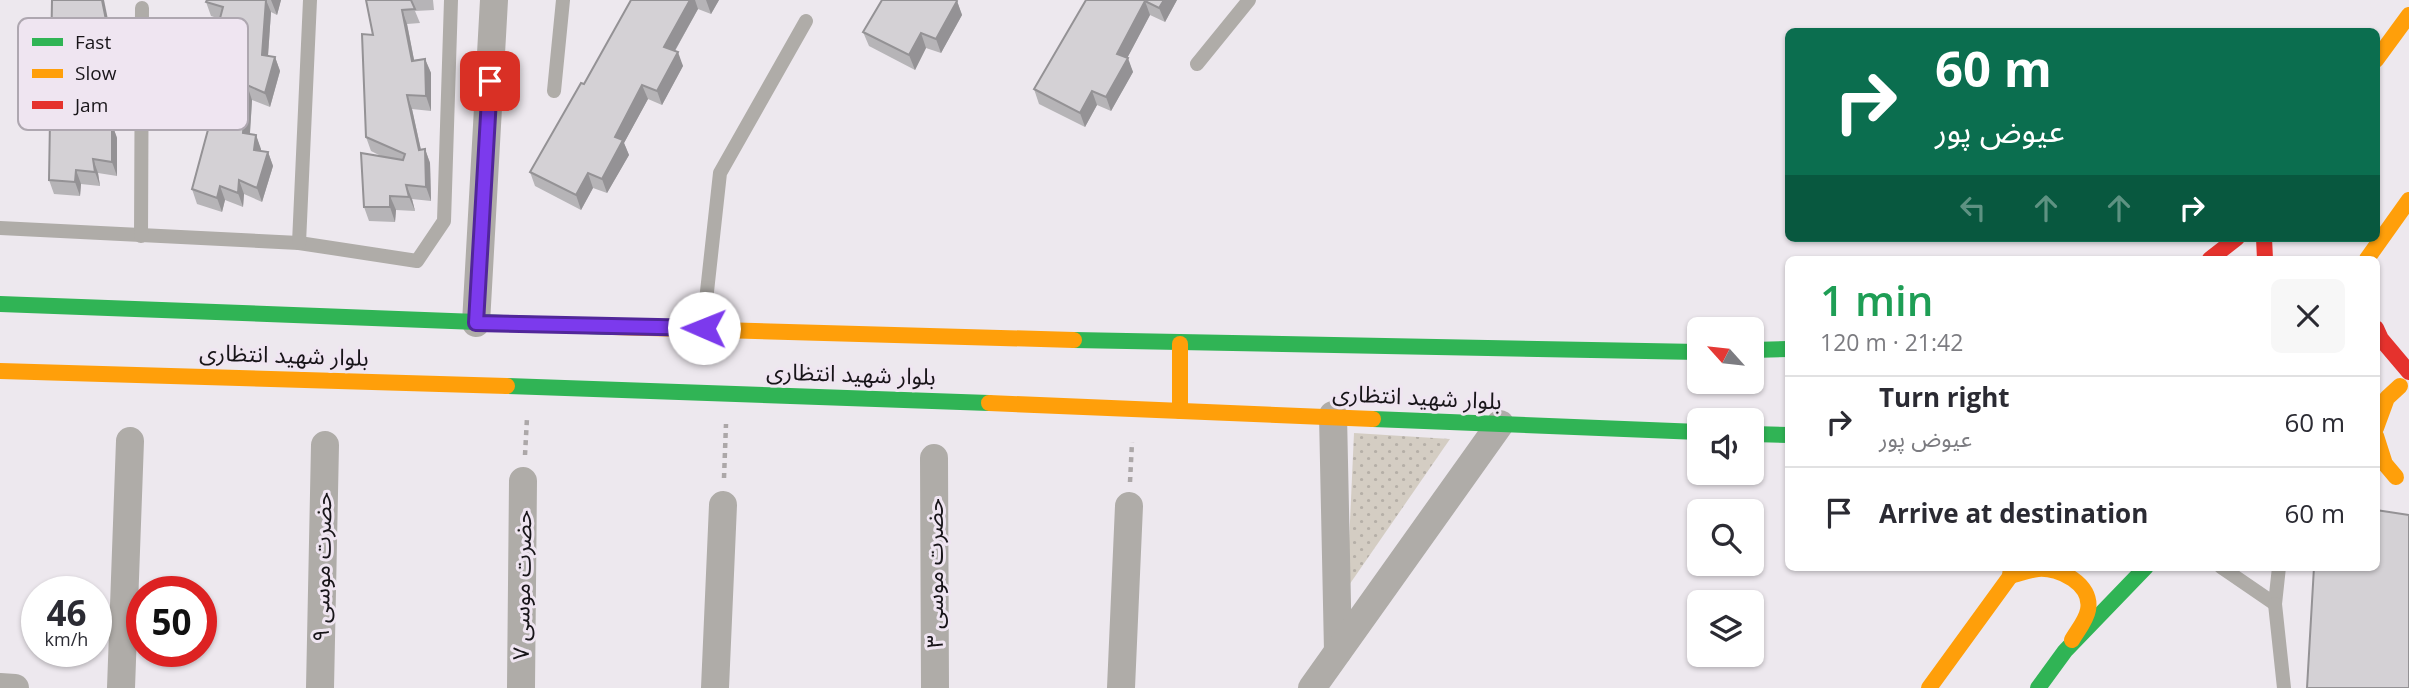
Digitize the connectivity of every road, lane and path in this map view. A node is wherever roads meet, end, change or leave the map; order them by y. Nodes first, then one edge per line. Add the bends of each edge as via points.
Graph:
1 (310, 0) edge
2 (451, 0) edge
3 (494, 0) edge
4 (563, 0) edge
5 (1249, 0) edge
6 (142, 8) dead end
7 (2409, 15) edge
8 (142, 18) edge
9 (806, 22) dead end
10 (2380, 55) edge
11 (1197, 64) dead end
12 (554, 91) dead end
13 (141, 130) edge
14 (2409, 200) edge
15 (0, 228) edge
16 (141, 236) junction
17 (2380, 241) edge
18 (2232, 242) edge
19 (299, 243) junction
20 (2214, 256) edge
21 (0, 304) edge
22 (476, 323) junction
23 (704, 328) junction
24 (2380, 337) edge
25 (1180, 344) junction
26 (1785, 349) edge
27 (1764, 350) edge
28 (1687, 352) edge
29 (0, 371) edge
30 (2406, 381) edge
31 (2380, 383) edge
32 (530, 386) junction
33 (727, 392) junction
34 (1133, 409) junction
35 (1180, 411) junction
36 (1333, 415) junction
37 (2380, 417) edge
38 (1500, 424) junction
39 (1687, 432) edge
40 (1764, 434) edge
41 (1785, 435) edge
42 (130, 441) dead end
43 (325, 445) dead end
44 (2380, 448) edge
45 (934, 458) dead end
46 (2403, 478) edge
47 (2380, 479) edge
48 (523, 481) joint
49 (723, 505) joint
50 (1129, 506) joint
51 (2012, 571) edge
52 (2052, 571) edge
53 (2142, 571) edge
54 (2227, 571) edge
55 (2278, 571) edge
56 (2274, 604) junction
57 (1338, 651) junction
58 (2065, 651) junction
59 (0, 687) edge
60 (15, 688) edge
61 (121, 688) edge
62 (320, 688) edge
63 (521, 688) edge
64 (715, 688) edge
65 (935, 688) edge
66 (1121, 688) edge
67 (1312, 688) edge
68 (1929, 688) edge
69 (2038, 688) edge
70 (2284, 688) edge

1 - 19 lane
2 - 19 lane via 444,221 417,261
3 - 22 street
4 - 12 lane
5 - 11 lane
6 - 8 lane
7 - 10 main road
9 - 23 lane via 720,173
13 - 16 lane
14 - 17 main road
15 - 16 lane
16 - 19 lane
18 - 20 main road
21 - 22 main road, بلوار شهید انتظاری
22 - 23 main road, بلوار شهید انتظاری
23 - 25 main road, بلوار شهید انتظاری
24 - 30 main road
25 - 28 main road, بلوار شهید انتظاری
25 - 35 main road
26 - 27 main road
29 - 32 main road, بلوار شهید انتظاری
30 - 31 main road
30 - 37 main road via 2387,398
32 - 33 main road, بلوار شهید انتظاری
32 - 48 path
33 - 34 main road, بلوار شهید انتظاری
33 - 49 path
34 - 35 main road, بلوار شهید انتظاری
34 - 50 path
35 - 36 main road, بلوار شهید انتظاری
36 - 38 main road, بلوار شهید انتظاری
36 - 57 street
38 - 39 main road, بلوار شهید انتظاری
38 - 57 street
40 - 41 main road
42 - 61 street
43 - 62 street, حضرت موسی ۹
44 - 46 main road via 2385,464
45 - 65 street, حضرت موسی ۳
46 - 47 main road
48 - 63 street, حضرت موسی ۷
49 - 64 street
50 - 66 street
51 - 68 main road
52 - 58 main road via 2070,576 2087,596 2088,609
53 - 58 main road
54 - 56 lane
55 - 56 lane
56 - 70 lane
57 - 67 street
58 - 69 main road
59 - 60 street

